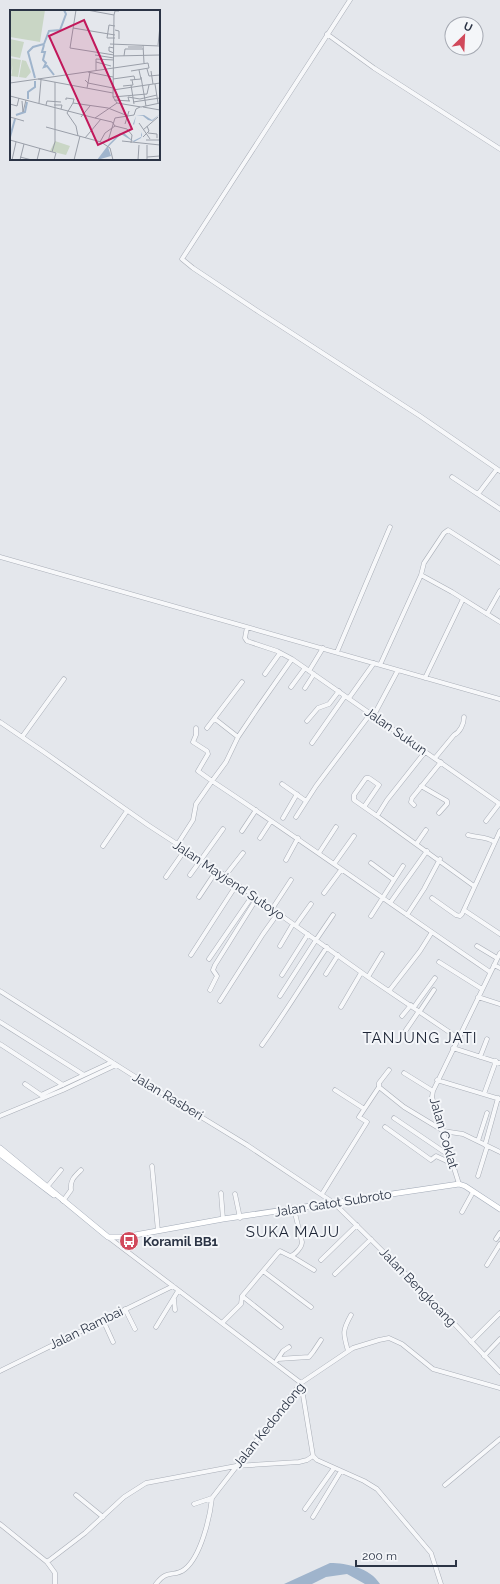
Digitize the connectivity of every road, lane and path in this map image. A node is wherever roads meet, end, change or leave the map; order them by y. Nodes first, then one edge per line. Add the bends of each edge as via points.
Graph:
1 (350, 0) edge
2 (327, 34) junction
3 (500, 149) edge
4 (499, 470) edge
5 (452, 477) dead end
6 (478, 494) junction
7 (500, 509) edge
8 (390, 527) dead end
9 (0, 557) edge
10 (500, 563) edge
11 (421, 575) junction
12 (500, 591) edge
13 (463, 599) junction
14 (487, 614) junction
15 (500, 622) edge
16 (247, 627) junction
17 (323, 648) junction
18 (337, 652) junction
19 (280, 653) junction
20 (292, 659) junction
21 (374, 663) junction
22 (380, 665) junction
23 (307, 669) junction
24 (398, 670) junction
25 (265, 674) dead end
26 (314, 674) junction
27 (64, 678) dead end
28 (425, 678) junction
29 (242, 682) dead end
30 (291, 688) dead end
31 (305, 688) dead end
32 (339, 691) junction
33 (347, 697) junction
34 (500, 699) edge
35 (373, 714) junction
36 (464, 717) dead end
37 (215, 719) junction
38 (308, 721) dead end
39 (0, 722) edge
40 (196, 728) dead end
41 (207, 728) dead end
42 (22, 737) junction
43 (238, 737) junction
44 (312, 743) dead end
45 (425, 752) junction
46 (435, 758) junction
47 (441, 762) junction
48 (212, 781) junction
49 (282, 784) dead end
50 (421, 786) junction
51 (297, 794) junction
52 (306, 801) junction
53 (500, 804) edge
54 (414, 805) dead end
55 (364, 807) junction
56 (256, 810) junction
57 (127, 811) junction
58 (439, 813) dead end
59 (377, 816) junction
60 (296, 817) dead end
61 (283, 818) dead end
62 (271, 820) junction
63 (486, 821) dead end
64 (336, 827) dead end
65 (223, 829) dead end
66 (426, 830) dead end
67 (242, 831) dead end
68 (500, 831) edge
69 (468, 835) dead end
70 (354, 836) dead end
71 (260, 838) dead end
72 (298, 838) junction
73 (495, 842) junction
74 (417, 843) junction
75 (177, 845) junction
76 (103, 846) dead end
77 (185, 850) junction
78 (427, 851) junction
79 (243, 853) dead end
80 (319, 853) junction
81 (440, 859) junction
82 (201, 860) junction
83 (286, 860) dead end
84 (371, 863) dead end
85 (334, 864) junction
86 (403, 866) dead end
87 (217, 870) junction
88 (342, 870) junction
89 (190, 875) dead end
90 (225, 876) junction
91 (166, 877) dead end
92 (291, 880) dead end
93 (394, 880) junction
94 (237, 884) junction
95 (474, 886) junction
96 (324, 893) dead end
97 (255, 896) junction
98 (198, 897) dead end
99 (383, 898) junction
100 (432, 898) dead end
101 (390, 903) junction
102 (311, 904) dead end
103 (272, 909) junction
104 (464, 910) junction
105 (278, 913) junction
106 (333, 915) dead end
107 (407, 915) junction
108 (371, 916) dead end
109 (294, 924) junction
110 (432, 932) junction
111 (308, 934) junction
112 (500, 934) edge
113 (316, 940) junction
114 (280, 946) dead end
115 (477, 946) dead end
116 (327, 947) junction
117 (500, 953) edge
118 (382, 954) dead end
119 (191, 955) dead end
120 (338, 955) junction
121 (498, 958) junction
122 (209, 959) dead end
123 (439, 962) dead end
124 (494, 965) junction
125 (500, 968) edge
126 (490, 972) junction
127 (361, 973) junction
128 (326, 974) dead end
129 (282, 975) dead end
130 (368, 977) junction
131 (435, 978) dead end
132 (482, 989) junction
133 (210, 990) dead end
134 (434, 990) dead end
135 (0, 991) edge
136 (389, 991) junction
137 (280, 996) dead end
138 (478, 997) junction
139 (220, 1001) dead end
140 (500, 1004) edge
141 (412, 1006) junction
142 (342, 1007) dead end
143 (419, 1011) junction
144 (402, 1016) dead end
145 (0, 1022) edge
146 (406, 1030) dead end
147 (458, 1038) junction
148 (487, 1038) dead end
149 (0, 1044) edge
150 (262, 1045) dead end
151 (452, 1048) junction
152 (480, 1057) junction
153 (112, 1062) junction
154 (498, 1062) edge
155 (116, 1064) junction
156 (389, 1070) dead end
157 (404, 1073) dead end
158 (84, 1075) junction
159 (437, 1080) junction
160 (25, 1084) dead end
161 (64, 1085) junction
162 (380, 1087) junction
163 (336, 1090) dead end
164 (433, 1091) junction
165 (484, 1094) junction
166 (499, 1098) edge
167 (363, 1108) junction
168 (487, 1113) dead end
169 (0, 1116) edge
170 (394, 1118) dead end
171 (385, 1127) dead end
172 (442, 1130) junction
173 (478, 1141) junction
174 (486, 1146) junction
175 (0, 1148) edge
176 (500, 1152) edge
177 (0, 1154) edge
178 (450, 1156) junction
179 (453, 1164) junction
180 (152, 1166) dead end
181 (60, 1170) dead end
182 (81, 1170) dead end
183 (478, 1176) dead end
184 (459, 1184) junction
185 (47, 1187) junction
186 (473, 1192) junction
187 (221, 1193) dead end
188 (235, 1194) dead end
189 (322, 1194) junction
190 (62, 1200) junction
191 (334, 1203) junction
192 (294, 1209) junction
193 (500, 1209) edge
194 (462, 1212) dead end
195 (240, 1218) junction
196 (223, 1219) junction
197 (357, 1225) junction
198 (158, 1231) junction
199 (500, 1233) edge
200 (108, 1237) junction
201 (371, 1239) junction
202 (496, 1239) dead end
203 (500, 1244) edge
204 (291, 1256) junction
205 (321, 1260) dead end
206 (487, 1265) dead end
207 (314, 1270) dead end
208 (263, 1271) junction
209 (335, 1274) dead end
210 (173, 1286) junction
211 (178, 1290) junction
212 (242, 1296) junction
213 (174, 1298) junction
214 (310, 1307) dead end
215 (125, 1309) junction
216 (175, 1310) dead end
217 (500, 1313) edge
218 (351, 1315) dead end
219 (103, 1320) junction
220 (222, 1323) junction
221 (156, 1327) dead end
222 (281, 1327) dead end
223 (135, 1329) dead end
224 (500, 1339) edge
225 (321, 1340) dead end
226 (113, 1342) dead end
227 (472, 1342) junction
228 (289, 1347) dead end
229 (348, 1351) junction
230 (484, 1356) junction
231 (278, 1359) junction
232 (274, 1364) junction
233 (0, 1371) edge
234 (500, 1372) edge
235 (301, 1383) junction
236 (500, 1388) edge
237 (500, 1439) edge
238 (313, 1456) junction
239 (236, 1466) junction
240 (334, 1468) junction
241 (341, 1471) junction
242 (445, 1485) dead end
243 (76, 1495) dead end
244 (212, 1498) junction
245 (194, 1504) dead end
246 (305, 1509) dead end
247 (103, 1517) junction
248 (313, 1517) dead end
249 (0, 1524) edge
250 (47, 1562) junction
251 (55, 1584) edge
252 (156, 1584) edge
253 (441, 1584) edge

1 - 2 street
2 - 3 street via 374,68
2 - 4 street via 182,259 259,312 414,411
4 - 6 street
5 - 6 street
6 - 7 street
8 - 18 street
9 - 16 street
10 - 11 street via 448,530 424,563
11 - 13 street
11 - 22 street
12 - 14 street
13 - 14 street
13 - 28 street
14 - 15 street
16 - 17 street
16 - 19 street, Jalan Sukun via 247,641
17 - 18 street
17 - 23 street
18 - 21 street
19 - 20 street, Jalan Sukun
19 - 25 street
20 - 23 street, Jalan Sukun
20 - 43 street
21 - 22 street
21 - 33 street
22 - 24 street
23 - 26 street, Jalan Sukun
23 - 30 street
24 - 28 street
24 - 35 street
26 - 31 street
26 - 32 street, Jalan Sukun
27 - 42 street
28 - 34 street
29 - 37 street
32 - 33 street, Jalan Sukun
32 - 38 street via 329,704 318,708
33 - 35 street, Jalan Sukun
33 - 44 street
35 - 45 street, Jalan Sukun
35 - 52 street
36 - 46 street via 458,733
37 - 41 street
37 - 43 street
39 - 42 street, Jalan Mayjend Sutoyo
40 - 48 street via 193,742 208,754 198,771
42 - 57 street, Jalan Mayjend Sutoyo
43 - 48 street via 226,762
45 - 46 street, Jalan Sukun
45 - 59 street
46 - 47 street, Jalan Sukun
47 - 50 street
47 - 53 street, Jalan Sukun
48 - 56 street
48 - 75 street via 196,804 193,820
49 - 51 street
50 - 54 street via 411,800
50 - 58 street via 447,801
51 - 52 street
51 - 61 street
52 - 60 street
53 - 63 street
55 - 55 street via 354,800 354,797 367,777 378,785
55 - 59 street
56 - 62 street
56 - 67 street
57 - 75 street, Jalan Mayjend Sutoyo
57 - 76 street
59 - 74 street
62 - 71 street
62 - 72 street
64 - 80 street
65 - 82 street
66 - 74 street
68 - 73 street
69 - 73 street via 488,837
70 - 85 street
72 - 80 street
72 - 83 street
73 - 95 street
74 - 78 street
75 - 77 street, Jalan Mayjend Sutoyo
77 - 82 street, Jalan Mayjend Sutoyo
77 - 91 street
78 - 81 street
78 - 101 street
79 - 90 street
80 - 85 street
81 - 95 street
81 - 107 street
82 - 87 street, Jalan Mayjend Sutoyo
82 - 89 street
84 - 93 street
85 - 88 street
86 - 93 street
87 - 90 street, Jalan Mayjend Sutoyo
87 - 98 street
88 - 96 street
88 - 99 street
90 - 94 street, Jalan Mayjend Sutoyo
92 - 103 street
93 - 99 street
94 - 97 street, Jalan Mayjend Sutoyo
94 - 119 street
95 - 104 street
97 - 103 street, Jalan Mayjend Sutoyo
97 - 122 street
97 - 133 street via 213,970 217,976
99 - 101 street
99 - 108 street
100 - 104 street via 458,917
101 - 107 street
102 - 109 street
103 - 105 street, Jalan Mayjend Sutoyo
104 - 112 street
105 - 109 street, Jalan Mayjend Sutoyo
105 - 139 street
106 - 113 street
107 - 110 street
109 - 111 street, Jalan Mayjend Sutoyo
109 - 114 street
110 - 126 street
110 - 136 street
111 - 113 street, Jalan Mayjend Sutoyo
111 - 129 street
113 - 116 street, Jalan Mayjend Sutoyo
113 - 137 street
115 - 121 street
116 - 120 street, Jalan Mayjend Sutoyo
116 - 150 street
117 - 121 street, Jalan Coklat
118 - 130 street
120 - 127 street, Jalan Mayjend Sutoyo
120 - 128 street
121 - 124 street, Jalan Coklat
123 - 132 street
124 - 125 street
124 - 126 street, Jalan Coklat
126 - 132 street, Jalan Coklat
127 - 130 street, Jalan Mayjend Sutoyo
127 - 142 street
130 - 136 street, Jalan Mayjend Sutoyo
131 - 141 street
132 - 138 street, Jalan Coklat
134 - 143 street
135 - 153 street, Jalan Rasberi
136 - 141 street, Jalan Mayjend Sutoyo
138 - 140 street
138 - 147 street, Jalan Coklat
141 - 143 street, Jalan Mayjend Sutoyo
141 - 144 street
143 - 146 street
143 - 147 street, Jalan Mayjend Sutoyo
145 - 158 street
147 - 151 street, Jalan Coklat
148 - 152 street
149 - 161 street
151 - 152 street
151 - 159 street, Jalan Coklat
152 - 154 street
153 - 155 street, Jalan Rasberi
153 - 158 street
154 - 165 street
155 - 169 street via 63,1090
155 - 189 street, Jalan Rasberi
156 - 162 street via 379,1083
157 - 164 street
158 - 161 street
159 - 164 street, Jalan Coklat
159 - 165 street
160 - 161 street via 41,1095
162 - 167 street
162 - 172 street via 404,1107
163 - 167 street
164 - 172 street, Jalan Coklat via 432,1097
165 - 166 street
166 - 174 street
167 - 189 street via 359,1117 367,1122
168 - 173 street
170 - 178 street
171 - 179 street via 431,1160 436,1156
172 - 173 street via 463,1134
172 - 178 street, Jalan Coklat
173 - 174 street
174 - 176 street
174 - 183 street
175 - 185 main road
177 - 190 main road via 49,1193
178 - 179 street, Jalan Coklat
179 - 184 street, Jalan Coklat
180 - 198 street
181 - 185 street
182 - 190 street via 72,1179 71,1190
184 - 186 main road
184 - 191 main road, Jalan Gatot Subroto
185 - 190 main road
186 - 193 main road
186 - 194 street
187 - 196 street
188 - 195 street
189 - 191 street, Jalan Rasberi
190 - 200 main road
191 - 192 main road, Jalan Gatot Subroto
191 - 197 street, Jalan Bengkoang
192 - 195 main road, Jalan Gatot Subroto
192 - 204 street via 302,1243
195 - 196 main road, Jalan Gatot Subroto
196 - 198 main road, Jalan Gatot Subroto
197 - 201 street, Jalan Bengkoang
197 - 205 street
198 - 200 main road, Jalan Gatot Subroto
199 - 202 street
200 - 210 street
201 - 209 street
201 - 227 street, Jalan Bengkoang
203 - 206 street
204 - 207 street
204 - 208 street via 280,1251
208 - 212 street
208 - 214 street
210 - 211 street
210 - 215 street, Jalan Rambai
211 - 213 street
211 - 220 street
212 - 220 street via 241,1304
212 - 222 street
213 - 216 street
213 - 221 street
215 - 219 street, Jalan Rambai
215 - 223 street
217 - 227 street
218 - 229 street via 343,1334
219 - 226 street
219 - 233 street, Jalan Rambai
220 - 232 street
224 - 230 street
225 - 231 street via 309,1357
227 - 230 street, Jalan Bengkoang
228 - 231 street
229 - 235 street, Jalan Kedondong
229 - 236 street, Jalan Kedondong via 389,1338 402,1344 433,1369
230 - 234 street, Jalan Bengkoang
231 - 232 street
232 - 235 street
235 - 238 street
235 - 239 street, Jalan Kedondong
237 - 242 street
238 - 239 street via 299,1462
238 - 240 street
239 - 244 street, Jalan Kedondong
239 - 247 street via 146,1483 124,1497
240 - 241 street
240 - 246 street
241 - 248 street
241 - 253 street via 377,1489 431,1553
243 - 247 street
244 - 245 street
244 - 252 street, Jalan Kedondong via 199,1547 191,1562 182,1571 164,1575
247 - 250 street
249 - 250 street
250 - 251 street via 55,1573

